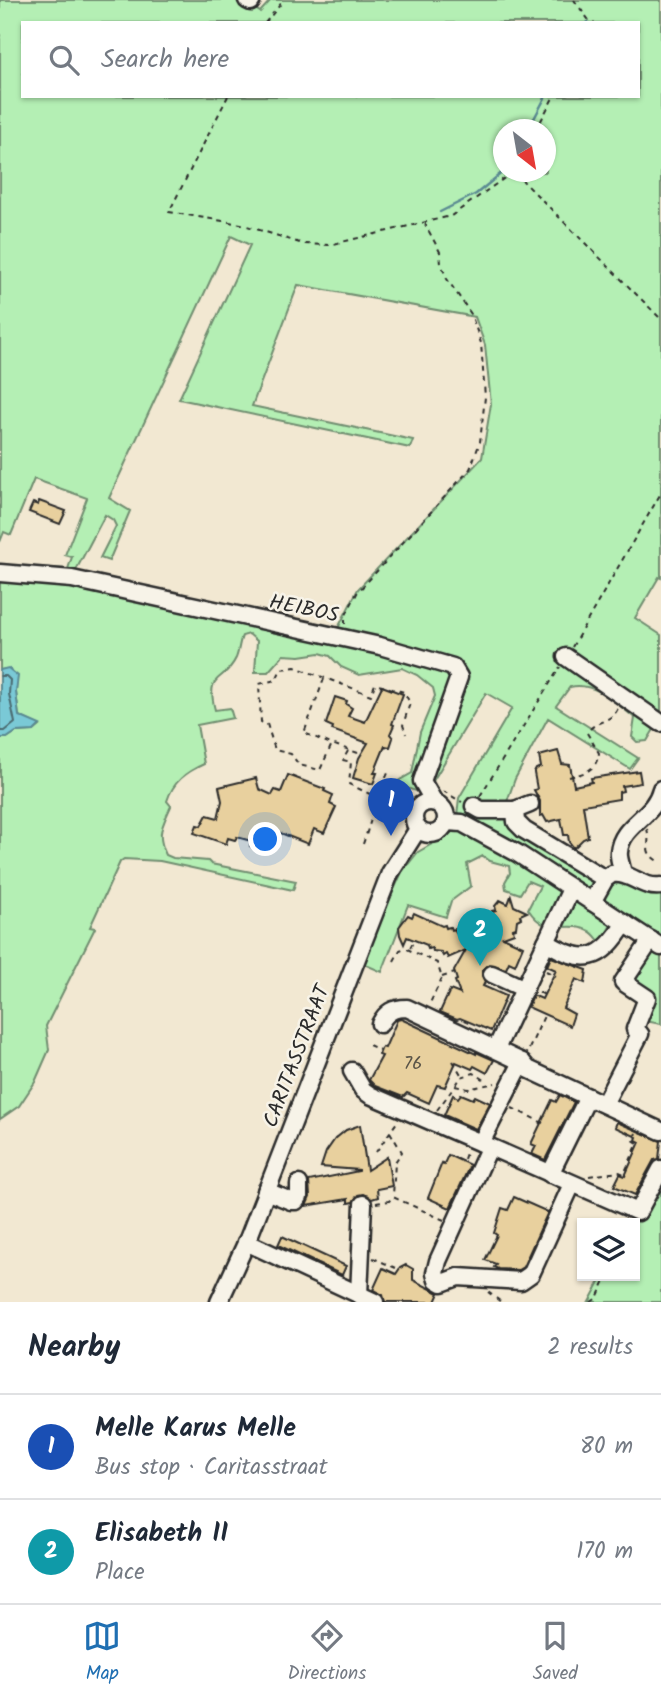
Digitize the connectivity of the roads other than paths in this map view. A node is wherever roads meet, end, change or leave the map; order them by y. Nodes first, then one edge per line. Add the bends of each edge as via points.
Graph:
1 (0, 573) edge
2 (566, 657) dead end
3 (661, 723) edge
4 (661, 789) edge
5 (434, 802) junction
6 (474, 806) dead end
7 (455, 822) junction
8 (418, 829) junction
9 (623, 874) junction
10 (605, 880) junction
11 (661, 886) edge
12 (571, 889) junction
13 (592, 902) junction
14 (625, 923) junction
15 (546, 942) junction
16 (656, 943) edge
17 (492, 974) dead end
18 (524, 989) junction
19 (380, 1024) dead end
20 (496, 1049) junction
21 (522, 1062) junction
22 (352, 1071) dead end
23 (588, 1097) junction
24 (604, 1104) junction
25 (661, 1131) edge
26 (485, 1146) junction
27 (661, 1169) edge
28 (550, 1174) junction
29 (571, 1183) junction
30 (299, 1184) dead end
31 (266, 1191) junction
32 (363, 1204) road end
33 (246, 1242) junction
34 (359, 1295) junction
35 (219, 1302) edge
36 (375, 1302) edge

1 - 5 street, HEIBOS via 72,579 453,667 459,677 422,781
2 - 3 street
4 - 9 street via 658,802 623,837 619,852
5 - 7 street
5 - 8 street via 419,806 414,814
6 - 10 street via 496,812 522,807 516,822 524,830
7 - 8 street via 430,835
7 - 12 street via 517,853
8 - 31 street, CARITASSTRAAT via 390,873
9 - 10 street
9 - 11 street via 653,888
10 - 13 street
12 - 13 street
12 - 15 street
13 - 14 street
14 - 15 street via 600,954 589,958 567,954
14 - 16 street
15 - 18 street
16 - 24 street via 624,982 647,998 635,1029 640,1034
17 - 18 street
18 - 20 street
19 - 20 street via 384,1015 407,1008
20 - 21 street
21 - 23 street
21 - 26 street
22 - 26 street via 363,1090
23 - 24 street
23 - 28 street
24 - 25 street
26 - 28 street
26 - 29 street via 438,1261 435,1273 442,1283 458,1277 522,1282 531,1274
27 - 29 street via 638,1212
28 - 29 street
30 - 31 street via 296,1201
31 - 33 street, CARITASSTRAAT
32 - 34 street
33 - 34 street
33 - 35 street, CARITASSTRAAT
34 - 36 street

